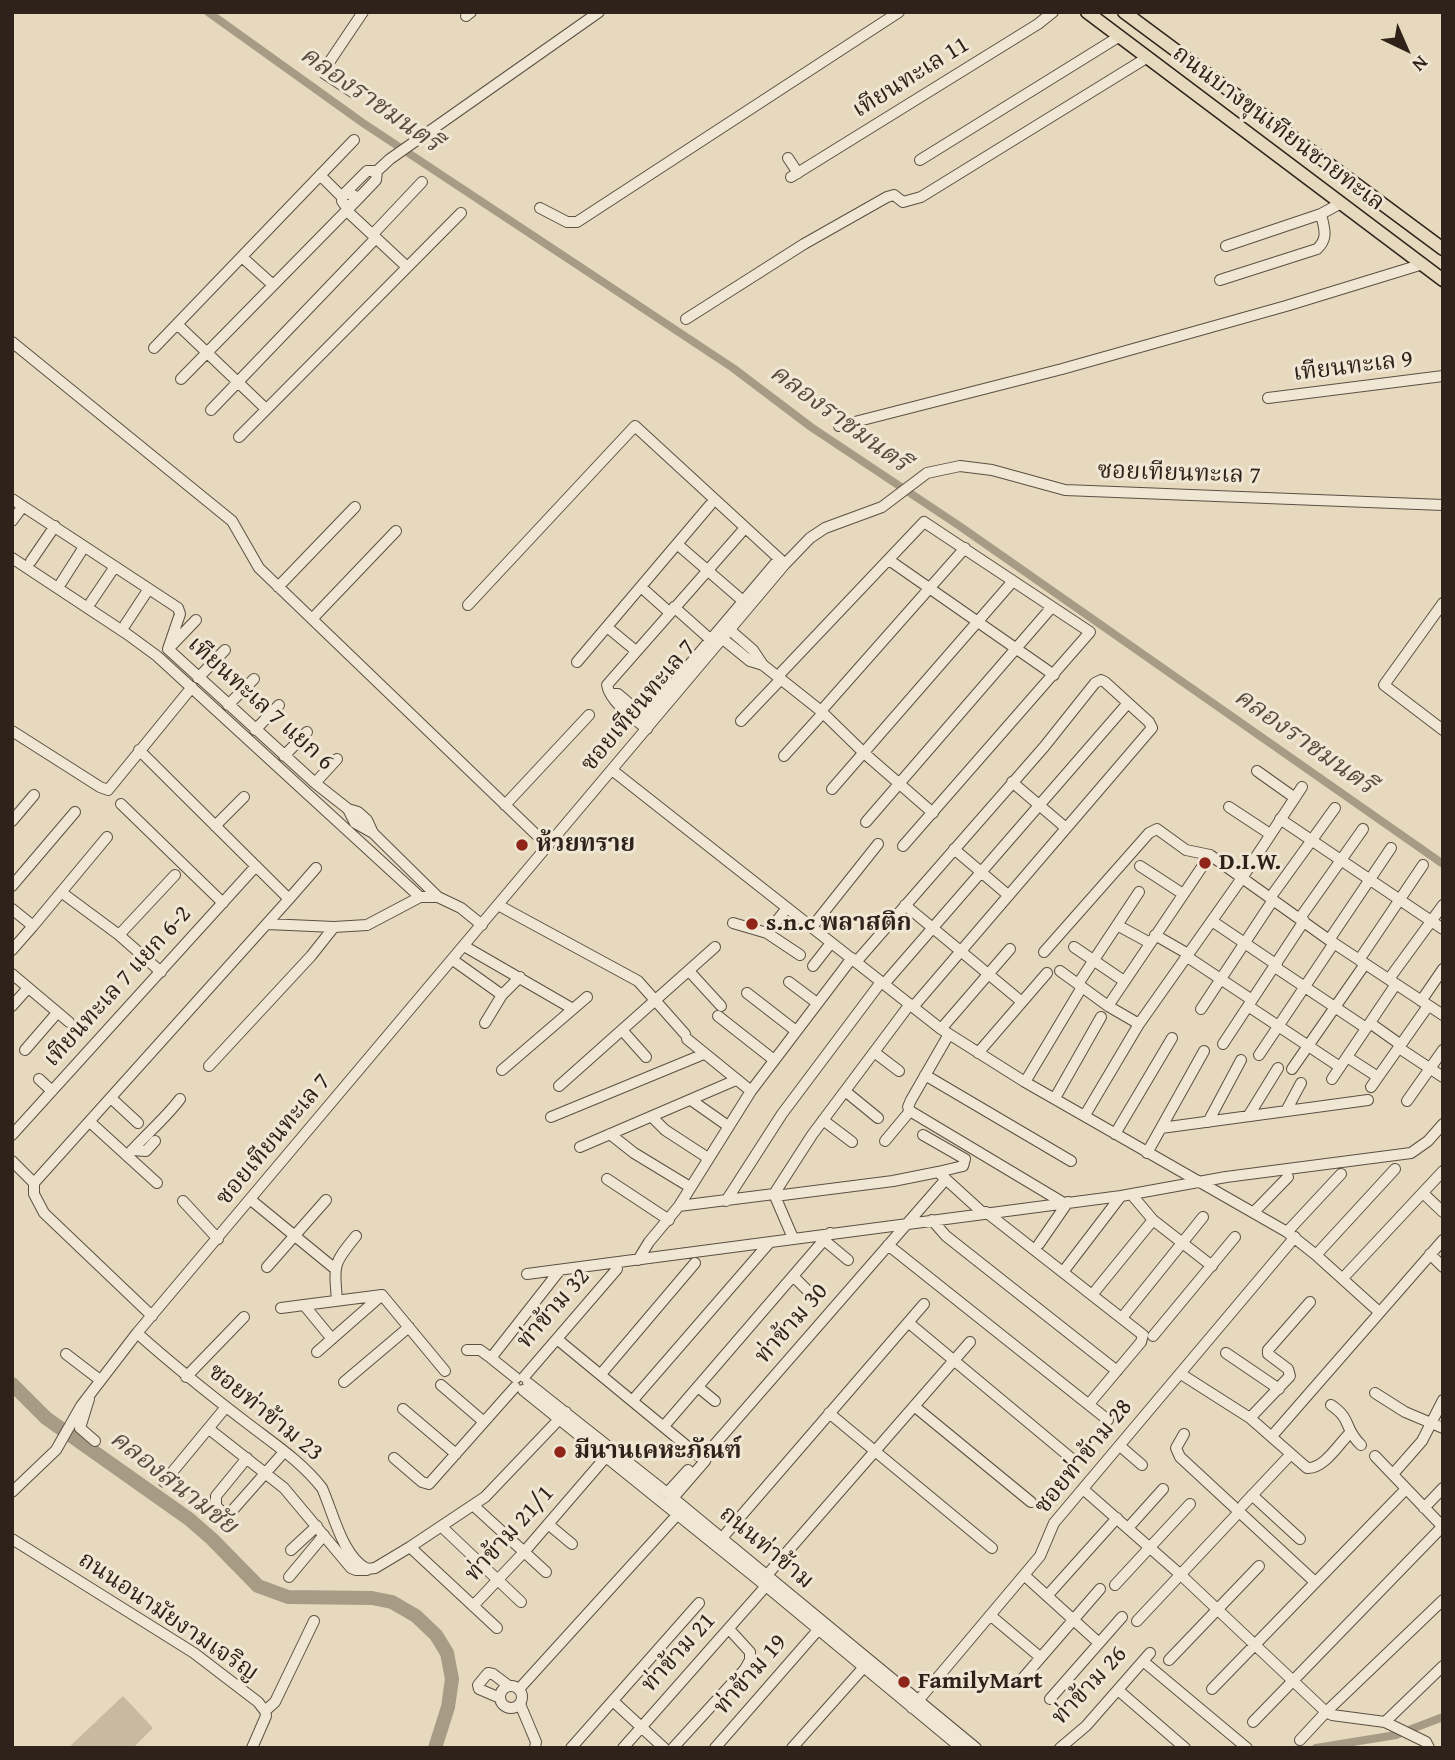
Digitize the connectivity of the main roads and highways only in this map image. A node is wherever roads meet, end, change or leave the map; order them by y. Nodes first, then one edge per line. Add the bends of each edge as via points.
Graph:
1 (1087, 12) edge
2 (1124, 12) edge
3 (1443, 249) edge
4 (1443, 279) edge

1 - 4 main road, ถนนบางขุนเทียนชายทะเล
2 - 3 main road, ถนนบางขุนเทียนชายทะเล

